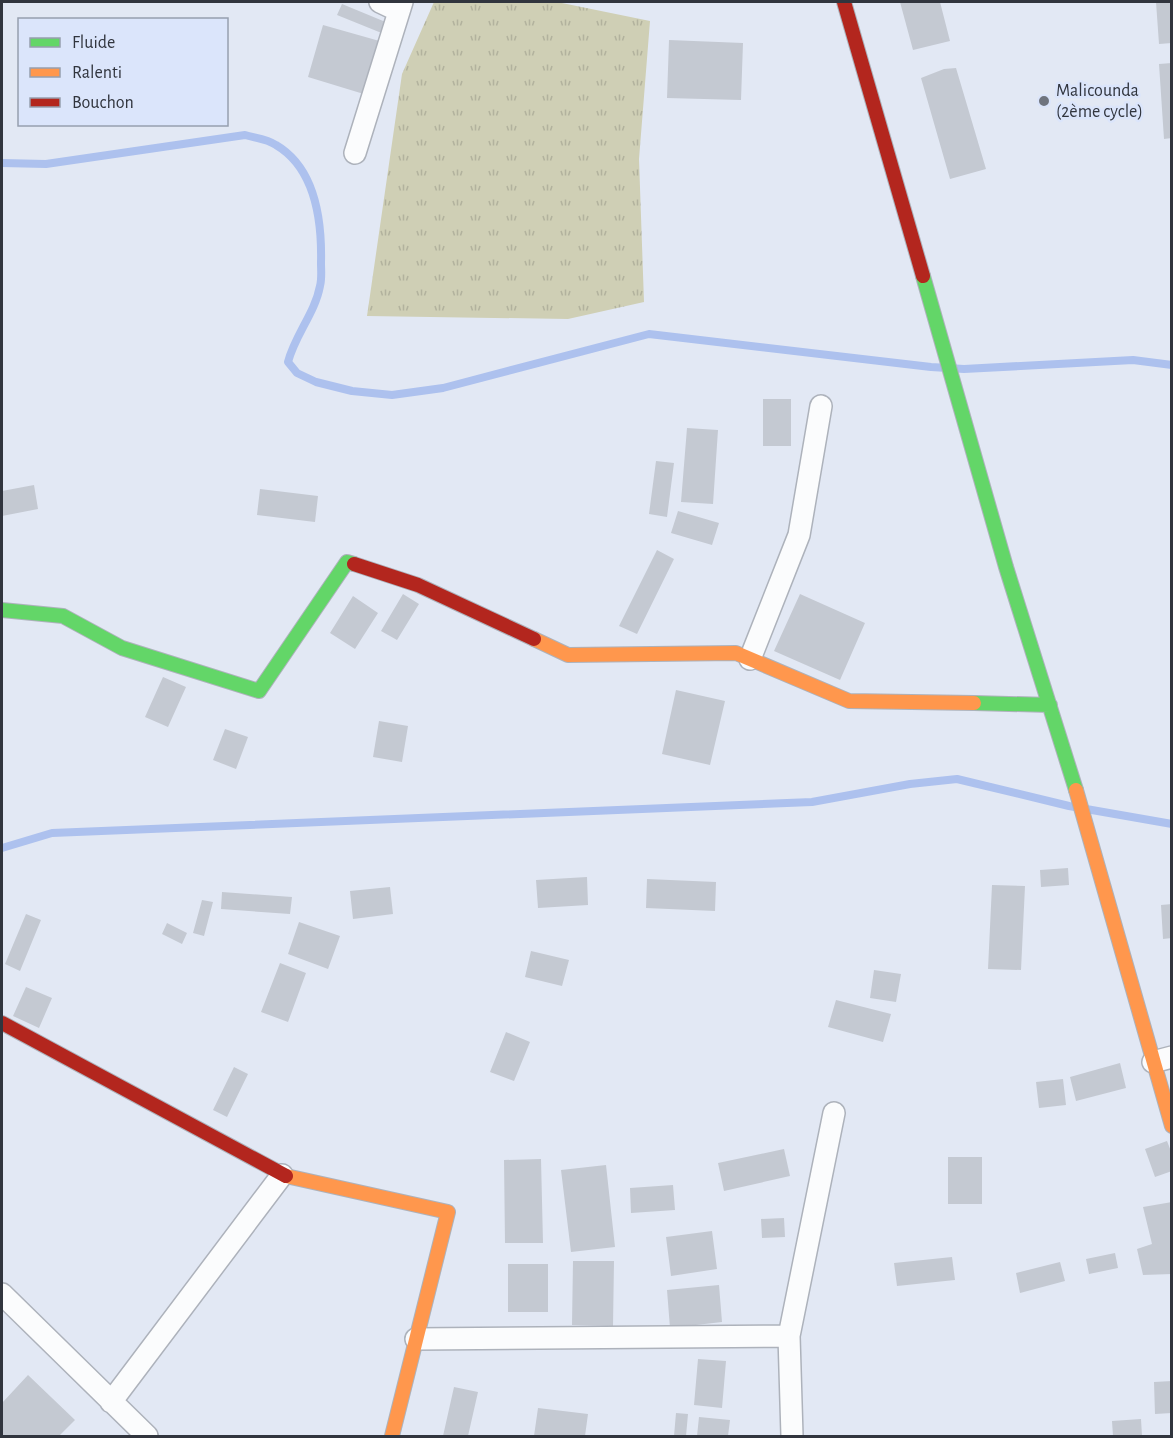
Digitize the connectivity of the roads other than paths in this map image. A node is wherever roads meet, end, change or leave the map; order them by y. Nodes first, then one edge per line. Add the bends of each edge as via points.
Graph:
1 (380, 2) edge
2 (844, 2) edge
3 (401, 6) edge
4 (355, 153) dead end
5 (821, 406) dead end
6 (2, 610) edge
7 (750, 659) junction
8 (1050, 705) junction
9 (2, 1023) edge
10 (1162, 1059) edge
11 (834, 1113) dead end
12 (1172, 1126) edge
13 (282, 1175) junction
14 (2, 1294) edge
15 (789, 1336) junction
16 (416, 1339) junction
17 (111, 1402) junction
18 (147, 1437) edge
19 (392, 1437) edge
20 (792, 1437) edge

1 - 3 street
2 - 8 street via 1006,567
3 - 4 street
5 - 7 street via 799,536
6 - 7 street via 63,616 122,648 259,691 347,562 418,585 568,655 736,653
7 - 8 street via 849,701
8 - 10 street
9 - 13 street
10 - 12 street
11 - 15 street
13 - 16 street via 448,1212
13 - 17 street
14 - 17 street
15 - 16 street
15 - 20 street
16 - 19 street
17 - 18 street

